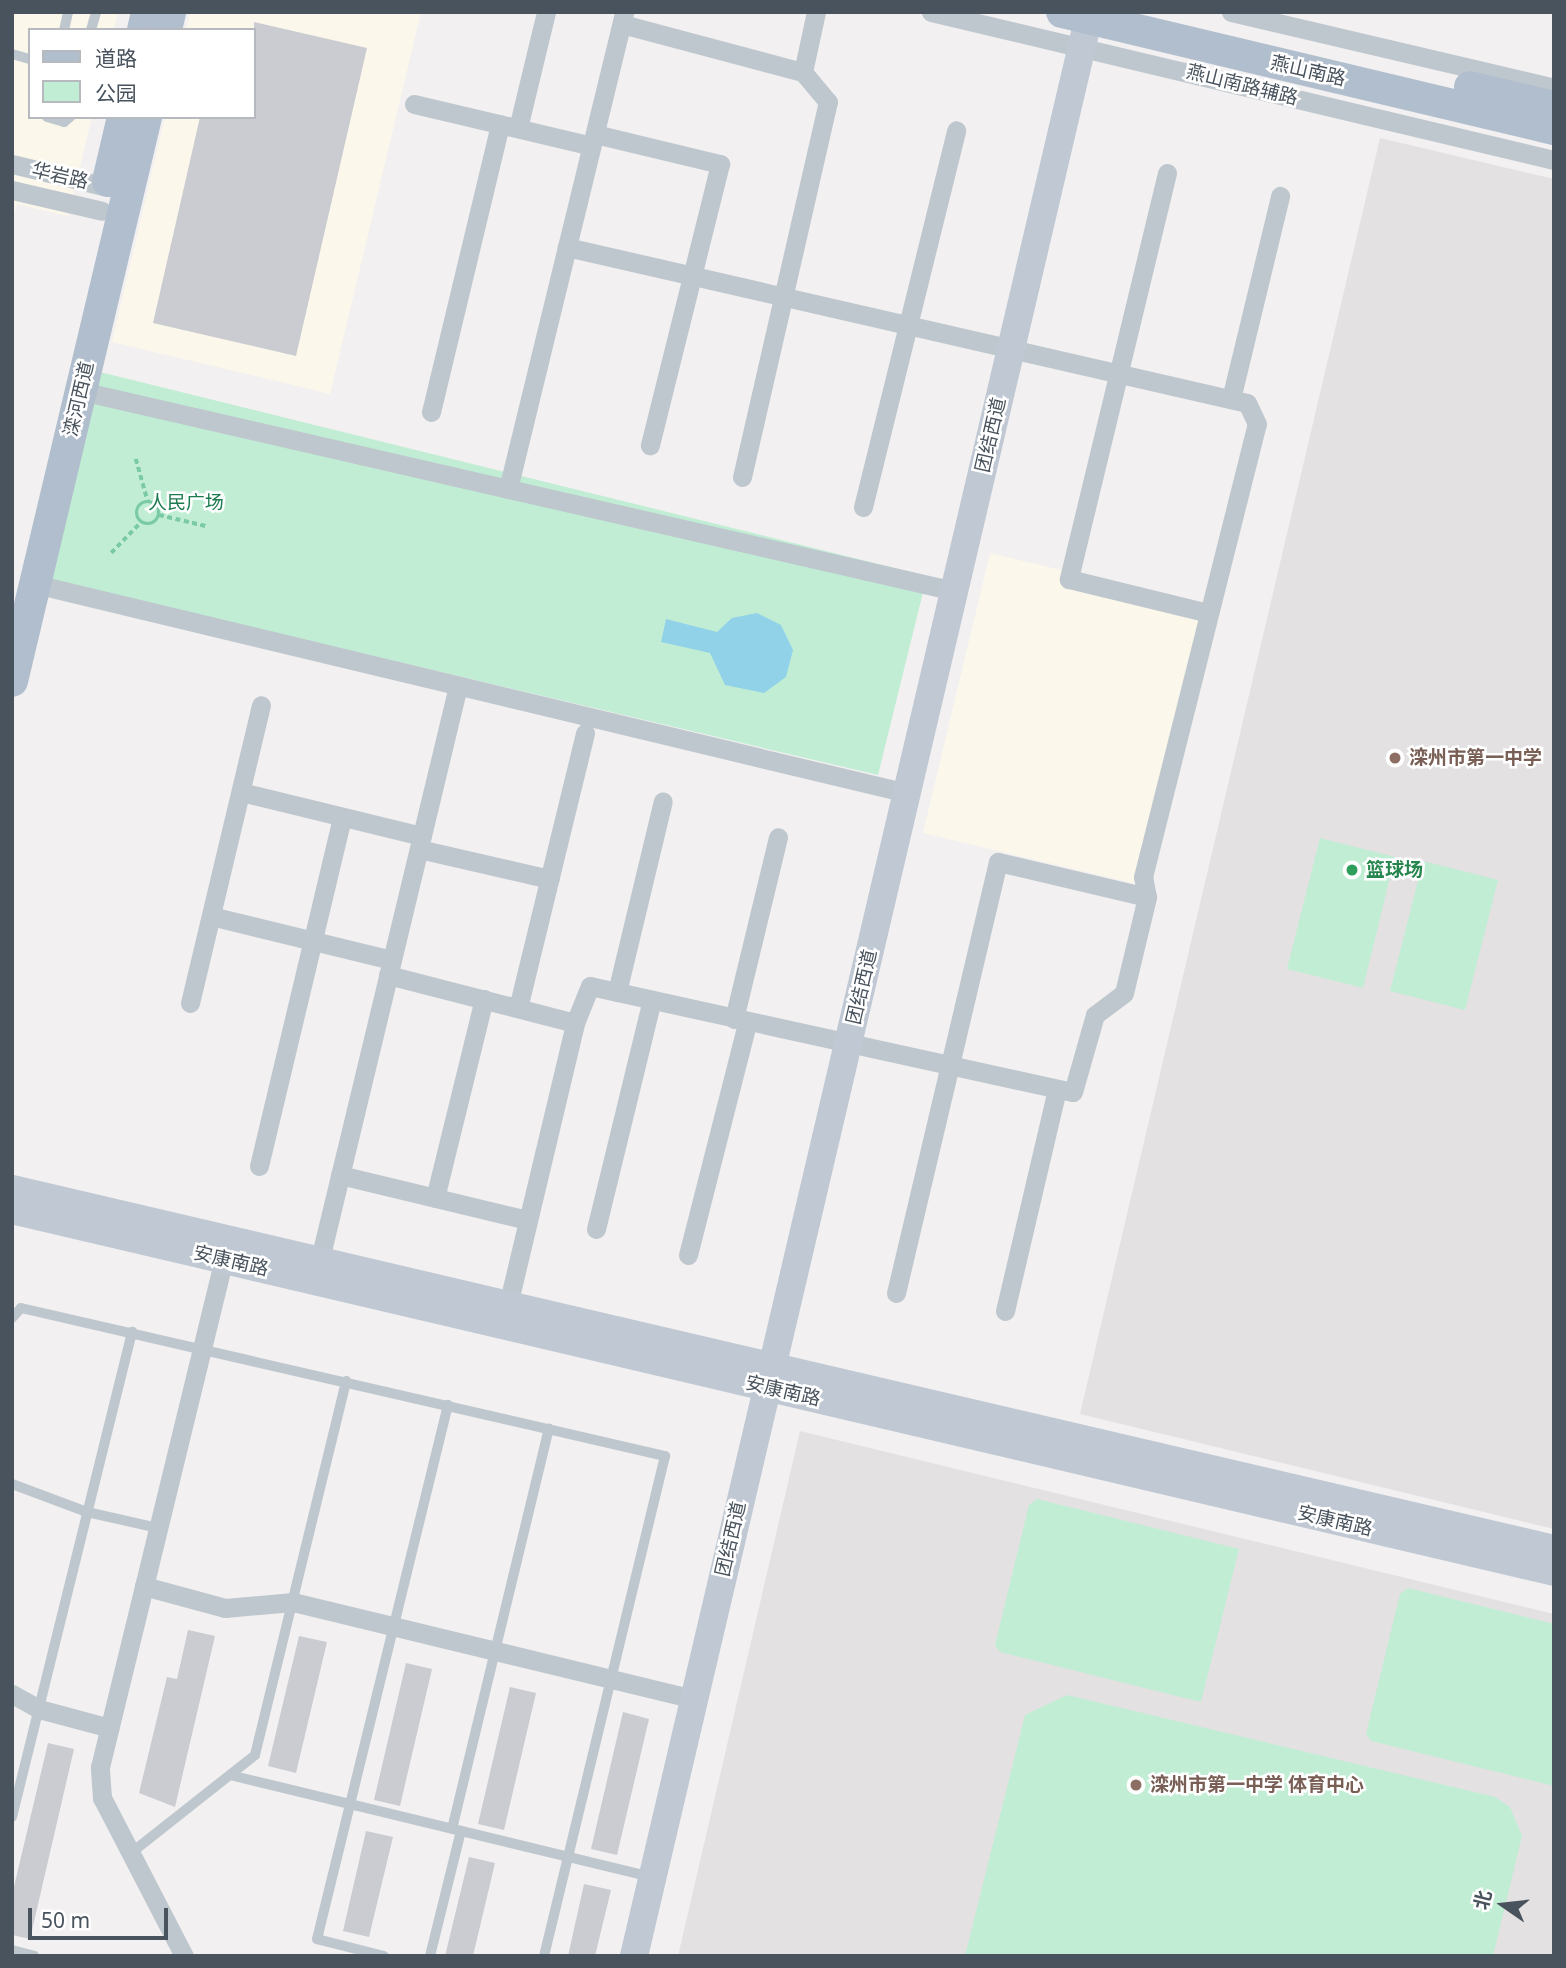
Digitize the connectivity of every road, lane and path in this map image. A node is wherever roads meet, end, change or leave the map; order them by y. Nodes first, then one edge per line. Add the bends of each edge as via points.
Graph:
1 (547, 12) edge
2 (816, 12) edge
3 (930, 12) edge
4 (1151, 12) edge
5 (1231, 12) edge
6 (623, 18) edge
7 (1081, 22) edge
8 (803, 72) junction
9 (1554, 88) edge
10 (414, 104) dead end
11 (1554, 107) edge
12 (123, 119) edge
13 (146, 119) edge
14 (509, 126) junction
15 (956, 130) dead end
16 (1554, 130) edge
17 (593, 140) junction
18 (1554, 160) edge
19 (12, 164) edge
20 (1167, 173) dead end
21 (12, 190) edge
22 (1280, 196) dead end
23 (105, 199) junction
24 (567, 247) junction
25 (692, 276) junction
26 (785, 297) junction
27 (908, 325) junction
28 (1011, 349) junction
29 (1119, 374) junction
30 (81, 391) junction
31 (1231, 399) junction
32 (431, 412) dead end
33 (649, 445) dead end
34 (136, 459) dead end
35 (743, 478) dead end
36 (508, 489) junction
37 (148, 502) junction
38 (863, 507) dead end
39 (159, 516) junction
40 (142, 521) junction
41 (206, 526) dead end
42 (111, 554) dead end
43 (24, 589) edge
44 (954, 591) junction
45 (1208, 613) junction
46 (12, 681) edge
47 (458, 686) junction
48 (261, 705) dead end
49 (585, 733) dead end
50 (241, 792) junction
51 (907, 793) junction
52 (663, 801) dead end
53 (342, 817) junction
54 (778, 837) dead end
55 (420, 842) junction
56 (550, 878) junction
57 (1147, 897) junction
58 (211, 916) junction
59 (312, 941) junction
60 (390, 967) junction
61 (617, 992) junction
62 (484, 999) junction
63 (652, 1000) junction
64 (190, 1003) dead end
65 (518, 1008) junction
66 (741, 1021) junction
67 (575, 1023) junction
68 (848, 1046) junction
69 (950, 1067) junction
70 (1056, 1093) junction
71 (259, 1166) dead end
72 (340, 1175) junction
73 (12, 1189) edge
74 (435, 1198) junction
75 (12, 1210) edge
76 (528, 1220) junction
77 (596, 1230) dead end
78 (226, 1250) junction
79 (688, 1255) dead end
80 (320, 1259) junction
81 (896, 1293) dead end
82 (508, 1305) junction
83 (1005, 1311) dead end
84 (12, 1318) edge
85 (132, 1332) junction
86 (202, 1347) junction
87 (769, 1378) junction
88 (346, 1381) junction
89 (448, 1405) junction
90 (549, 1429) junction
91 (12, 1484) edge
92 (87, 1512) junction
93 (158, 1528) junction
94 (1554, 1549) edge
95 (1554, 1572) edge
96 (144, 1586) junction
97 (293, 1602) junction
98 (395, 1627) junction
99 (495, 1651) junction
100 (611, 1679) junction
101 (12, 1694) edge
102 (694, 1699) junction
103 (39, 1709) junction
104 (110, 1728) junction
105 (230, 1775) junction
106 (351, 1804) junction
107 (12, 1817) edge
108 (456, 1830) junction
109 (131, 1853) junction
110 (568, 1857) junction
111 (652, 1877) junction
112 (12, 1951) edge
113 (34, 1956) edge
114 (184, 1956) edge
115 (384, 1956) edge
116 (430, 1956) edge
117 (544, 1956) edge
118 (634, 1956) edge

1 - 14 street
2 - 8 street
3 - 7 street, 燕山南路辅路
4 - 11 main road, 燕山南路
5 - 9 street
6 - 8 street
6 - 17 street
7 - 16 main road, 燕山南路
7 - 18 street, 燕山南路辅路
7 - 28 main road, 团结西道
8 - 26 street via 828,102
10 - 14 street
12 - 23 main road, 滦河西道
13 - 30 main road, 滦河西道
14 - 17 street
14 - 32 street
15 - 27 street
17 - 24 street
17 - 25 street via 720,163
19 - 23 street, 华岩路
20 - 29 street
21 - 23 street, 华岩路
22 - 31 street
23 - 43 main road, 滦河西道
24 - 25 street
24 - 36 street
25 - 26 street
25 - 33 street
26 - 27 street
26 - 35 street
27 - 28 street
27 - 38 street
28 - 29 street
28 - 44 main road, 团结西道
29 - 31 street
29 - 45 street via 1069,579
30 - 36 street
30 - 43 main road, 滦河西道
31 - 45 street via 1247,403 1257,424
34 - 37 path
36 - 44 street
37 - 39 path
37 - 40 path via 139,508
39 - 40 path
39 - 41 path
40 - 42 path
43 - 46 main road, 滦河西道
43 - 47 street
44 - 51 main road, 团结西道
45 - 57 street via 1143,877
47 - 51 street
47 - 55 street
48 - 50 street
49 - 56 street
50 - 53 street
50 - 58 street
51 - 68 main road, 团结西道
52 - 61 street
53 - 55 street
53 - 59 street
54 - 66 street
55 - 56 street
55 - 60 street
56 - 65 street
57 - 69 street via 998,862
57 - 70 street via 1124,993 1095,1015 1081,1081 1073,1091
58 - 59 street
58 - 64 street
59 - 60 street
59 - 71 street
60 - 62 street
60 - 72 street
61 - 63 street
61 - 67 street via 590,986
62 - 65 street
62 - 74 street
63 - 66 street
63 - 77 street
65 - 67 street
66 - 68 street
66 - 79 street
67 - 76 street
68 - 69 street
68 - 87 main road, 团结西道
69 - 70 street
69 - 81 street
70 - 83 street
72 - 74 street
72 - 80 street
73 - 78 main road, 安康南路
74 - 76 street
75 - 78 main road, 安康南路
76 - 82 street
78 - 80 main road, 安康南路
78 - 86 street
78 - 87 main road, 安康南路
80 - 82 main road, 安康南路
82 - 87 main road, 安康南路
84 - 85 lane via 21,1308
85 - 86 lane
85 - 92 lane
86 - 88 lane
86 - 93 street
87 - 94 main road, 安康南路
87 - 95 main road, 安康南路
87 - 102 main road, 团结西道
88 - 89 lane
88 - 97 lane
89 - 90 lane
89 - 98 lane
90 - 99 lane
90 - 100 lane via 665,1456
91 - 92 lane
92 - 93 lane
92 - 103 lane
93 - 96 street
96 - 97 street via 225,1608
96 - 104 street
97 - 98 street
97 - 105 lane via 255,1755
98 - 99 street
98 - 106 lane
99 - 100 street
99 - 108 lane
100 - 102 street
100 - 110 lane
101 - 103 street
102 - 111 main road, 团结西道
103 - 104 street
103 - 107 lane
104 - 109 street via 100,1767 102,1798
105 - 106 lane
105 - 109 lane
106 - 108 lane
106 - 115 lane via 317,1939
108 - 110 lane
108 - 116 lane
109 - 114 street
110 - 111 lane
110 - 117 lane
111 - 118 main road, 团结西道
112 - 113 lane

